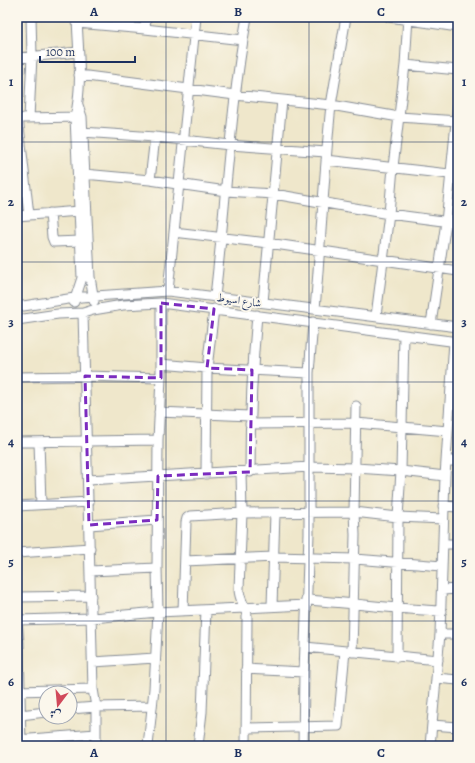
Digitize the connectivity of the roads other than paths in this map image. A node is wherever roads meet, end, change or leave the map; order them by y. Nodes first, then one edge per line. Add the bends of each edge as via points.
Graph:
1 (31, 17) edge
2 (146, 17) edge
3 (196, 17) edge
4 (247, 17) edge
5 (346, 17) edge
6 (390, 17) edge
7 (408, 19) edge
8 (77, 20) edge
9 (443, 21) edge
10 (458, 27) edge
11 (145, 29) junction
12 (194, 34) junction
13 (242, 40) junction
14 (78, 52) junction
15 (32, 56) junction
16 (17, 58) edge
17 (406, 65) junction
18 (458, 70) edge
19 (79, 76) junction
20 (188, 89) junction
21 (235, 95) junction
22 (282, 100) junction
23 (458, 102) edge
24 (331, 105) junction
25 (78, 117) junction
26 (399, 117) junction
27 (18, 118) edge
28 (29, 118) junction
29 (457, 121) edge
30 (82, 132) junction
31 (155, 136) junction
32 (184, 139) junction
33 (230, 145) junction
34 (277, 148) junction
35 (326, 156) junction
36 (393, 167) junction
37 (20, 171) edge
38 (84, 174) junction
39 (454, 174) edge
40 (150, 180) junction
41 (178, 184) junction
42 (226, 191) junction
43 (274, 194) junction
44 (323, 203) junction
45 (80, 211) junction
46 (50, 213) junction
47 (389, 214) junction
48 (29, 215) junction
49 (17, 216) edge
50 (446, 222) junction
51 (458, 224) edge
52 (174, 232) junction
53 (222, 237) junction
54 (81, 241) junction
55 (268, 243) junction
56 (320, 251) junction
57 (383, 261) junction
58 (438, 269) junction
59 (458, 271) edge
60 (86, 277) junction
61 (168, 291) junction
62 (93, 296) junction
63 (215, 296) junction
64 (75, 299) junction
65 (263, 302) junction
66 (161, 303) junction
67 (17, 307) edge
68 (214, 309) junction
69 (315, 309) junction
70 (93, 310) junction
71 (79, 313) junction
72 (348, 313) junction
73 (257, 315) junction
74 (376, 316) junction
75 (17, 320) edge
76 (313, 322) junction
77 (431, 324) junction
78 (348, 327) junction
79 (458, 328) edge
80 (404, 335) junction
81 (456, 342) edge
82 (161, 364) junction
83 (207, 368) junction
84 (252, 370) junction
85 (310, 373) junction
86 (85, 376) junction
87 (17, 377) edge
88 (161, 378) junction
89 (454, 405) edge
90 (356, 406) dead end
91 (159, 412) junction
92 (206, 414) junction
93 (250, 420) junction
94 (309, 423) junction
95 (356, 423) junction
96 (402, 426) junction
97 (448, 431) junction
98 (87, 440) junction
99 (158, 440) junction
100 (17, 442) edge
101 (39, 442) junction
102 (446, 461) junction
103 (458, 461) edge
104 (310, 467) junction
105 (356, 468) junction
106 (401, 471) junction
107 (246, 472) junction
108 (206, 474) junction
109 (158, 476) junction
110 (445, 476) junction
111 (88, 480) junction
112 (89, 502) junction
113 (41, 504) junction
114 (17, 506) edge
115 (443, 506) junction
116 (458, 507) edge
117 (309, 511) junction
118 (354, 512) junction
119 (242, 513) junction
120 (275, 513) junction
121 (398, 517) junction
122 (443, 519) junction
123 (158, 520) junction
124 (89, 526) junction
125 (443, 544) junction
126 (458, 544) edge
127 (90, 548) junction
128 (17, 553) edge
129 (274, 557) junction
130 (240, 558) junction
131 (309, 558) junction
132 (355, 559) junction
133 (184, 561) junction
134 (398, 562) junction
135 (442, 566) junction
136 (157, 568) junction
137 (90, 571) junction
138 (458, 589) edge
139 (442, 590) junction
140 (91, 596) junction
141 (17, 598) edge
142 (306, 603) junction
143 (354, 603) junction
144 (272, 606) junction
145 (245, 609) junction
146 (399, 609) junction
147 (206, 610) junction
148 (442, 610) junction
149 (183, 611) junction
150 (158, 612) junction
151 (92, 618) junction
152 (17, 620) edge
153 (440, 634) junction
154 (458, 634) edge
155 (18, 643) edge
156 (305, 647) junction
157 (348, 652) junction
158 (397, 657) junction
159 (156, 658) junction
160 (438, 660) junction
161 (93, 662) junction
162 (246, 669) junction
163 (304, 672) junction
164 (436, 678) junction
165 (458, 680) edge
166 (93, 689) junction
167 (18, 691) edge
168 (152, 706) junction
169 (96, 707) junction
170 (78, 708) edge
171 (38, 713) edge
172 (20, 715) junction
173 (432, 726) junction
174 (303, 727) junction
175 (458, 727) edge
176 (246, 728) junction
177 (96, 734) junction
178 (19, 742) edge
179 (96, 746) edge
180 (148, 746) edge
181 (198, 746) edge
182 (246, 746) edge
183 (303, 746) edge
184 (430, 746) edge

1 - 15 street
2 - 11 street
3 - 12 street
4 - 13 street
5 - 24 street
6 - 7 street
7 - 9 street
7 - 17 street
8 - 11 street
8 - 14 street
9 - 10 street
11 - 12 street
12 - 13 street
12 - 20 street
13 - 21 street
14 - 15 street
14 - 19 street
15 - 16 street
15 - 28 street
17 - 18 street
17 - 26 street
19 - 20 street
19 - 25 street
20 - 21 street
20 - 32 street
21 - 22 street
21 - 33 street
22 - 24 street
22 - 34 street
23 - 29 street
24 - 26 street
24 - 35 street
25 - 28 street
25 - 30 street
25 - 45 street
26 - 29 street
26 - 36 street
27 - 28 street
27 - 37 street
29 - 39 street
30 - 31 street
30 - 38 street
31 - 32 street
31 - 40 street
32 - 33 street
32 - 41 street
33 - 34 street
33 - 42 street
34 - 35 street
34 - 43 street
35 - 36 street
35 - 44 street
36 - 39 street
36 - 47 street
37 - 48 street
38 - 40 street
38 - 60 street
39 - 50 street
40 - 41 street
41 - 42 street
41 - 52 street
42 - 43 street
42 - 53 street
43 - 44 street
43 - 55 street
44 - 47 street
44 - 56 street
45 - 46 street
45 - 54 street
46 - 48 street
46 - 54 street via 54,242
47 - 50 street
47 - 57 street
48 - 49 street
50 - 51 street
50 - 58 street
52 - 53 street
52 - 61 street
53 - 55 street
53 - 63 street
54 - 60 street
55 - 56 street
55 - 65 street
56 - 57 street
56 - 69 street
57 - 58 street
57 - 74 street
58 - 59 street
58 - 77 street
60 - 62 street
60 - 64 street
61 - 62 street, شارع اسيوط
61 - 63 street, شارع اسيوط
62 - 64 street, شارع اسيوط
62 - 70 street
63 - 65 street, شارع اسيوط
64 - 67 street, شارع اسيوط
64 - 71 street via 74,308
65 - 69 street, شارع اسيوط
66 - 68 street, شارع اسيوط
66 - 70 street, شارع اسيوط
66 - 82 street
68 - 73 street, شارع اسيوط
68 - 83 street
69 - 72 street, شارع اسيوط
70 - 71 street, شارع اسيوط
71 - 75 street, شارع اسيوط
71 - 86 street
72 - 74 street, شارع اسيوط
72 - 78 street
73 - 76 street, شارع اسيوط
73 - 84 street
74 - 77 street, شارع اسيوط
76 - 78 street, شارع اسيوط
76 - 85 street
77 - 79 street, شارع اسيوط
78 - 80 street, شارع اسيوط
80 - 81 street, شارع اسيوط
80 - 96 street
81 - 89 street
82 - 83 street
82 - 88 street
83 - 84 street
83 - 92 street
84 - 85 street
84 - 93 street
85 - 94 street
86 - 87 street
86 - 88 street
86 - 98 street
88 - 91 street
89 - 97 street
90 - 95 street
91 - 92 street
91 - 99 street
92 - 93 street
92 - 108 street
93 - 94 street
93 - 107 street
94 - 95 street
94 - 104 street
95 - 96 street
95 - 105 street
96 - 97 street
96 - 106 street
97 - 102 street
98 - 99 street
98 - 101 street
98 - 111 street
99 - 109 street
100 - 101 street
101 - 113 street
102 - 103 street
102 - 110 street
104 - 105 street
104 - 107 street
104 - 117 street
105 - 106 street
105 - 118 street
106 - 110 street
106 - 121 street
107 - 108 street
107 - 119 street
108 - 109 street
109 - 111 street
109 - 123 street
110 - 115 street
111 - 112 street
112 - 113 street
112 - 124 street
113 - 114 street
115 - 116 street
115 - 122 street
117 - 118 street
117 - 120 street
117 - 131 street
118 - 121 street
118 - 132 street
119 - 120 street
119 - 130 street
119 - 133 street via 187,518
120 - 129 street
121 - 122 street
121 - 134 street
122 - 125 street
123 - 124 street
123 - 136 street
124 - 127 street
125 - 126 street
125 - 135 street
127 - 128 street
127 - 137 street
129 - 130 street
129 - 131 street
129 - 144 street
130 - 133 street
130 - 145 street via 239,594
131 - 132 street
131 - 142 street
132 - 134 street
132 - 143 street
133 - 149 street
134 - 135 street
134 - 146 street
135 - 139 street
136 - 137 street
136 - 150 street
137 - 140 street
138 - 139 street
139 - 148 street
140 - 141 street
140 - 151 street
142 - 143 street
142 - 144 street
142 - 156 street
143 - 146 street
143 - 157 street
144 - 145 street
145 - 147 street
145 - 162 street
146 - 148 street
146 - 158 street
147 - 149 street
147 - 181 street
148 - 153 street
149 - 150 street
150 - 151 street
150 - 159 street
151 - 152 street
151 - 161 street
152 - 155 street
153 - 154 street
153 - 160 street
155 - 167 street
156 - 157 street
156 - 163 street
157 - 158 street
157 - 174 street via 338,726
158 - 160 street
159 - 161 street
159 - 168 street
160 - 164 street
161 - 166 street
162 - 163 street
162 - 176 street
163 - 174 street
164 - 165 street
164 - 173 street
166 - 167 street
166 - 169 street
167 - 172 street
168 - 169 street
168 - 180 street
169 - 170 street
169 - 177 street
171 - 172 street
172 - 178 street
173 - 175 street
173 - 184 street
174 - 176 street
174 - 183 street
176 - 182 street
177 - 178 street
177 - 179 street

